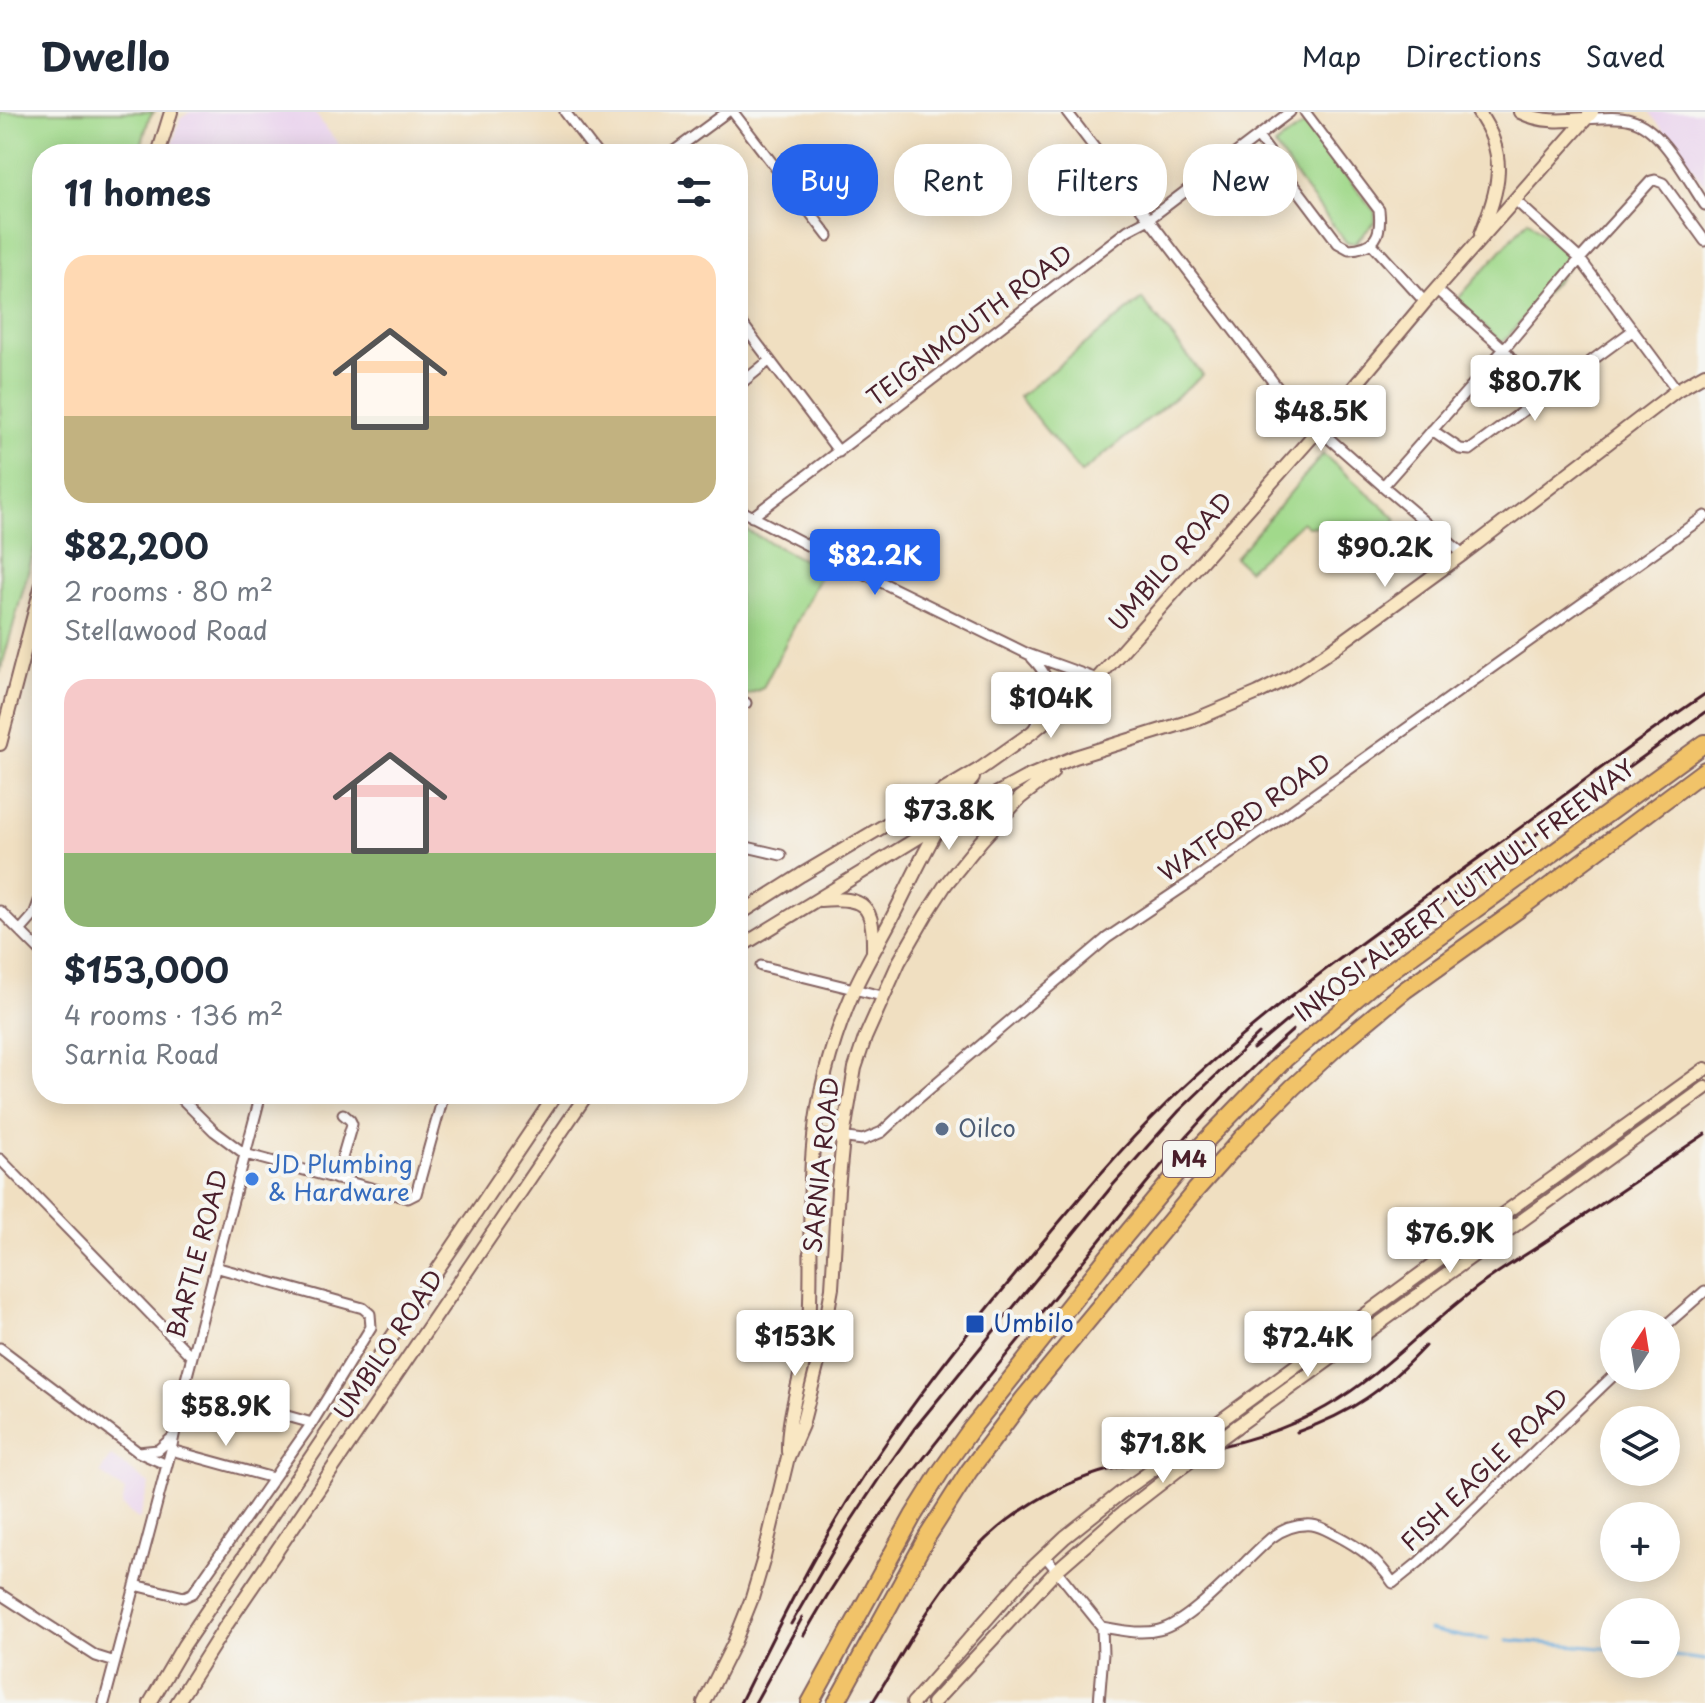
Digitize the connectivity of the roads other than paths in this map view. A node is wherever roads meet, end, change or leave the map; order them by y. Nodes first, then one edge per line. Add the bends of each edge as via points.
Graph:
1 (171, 112) edge
2 (565, 112) edge
3 (727, 112) edge
4 (733, 112) edge
5 (1067, 112) edge
6 (1305, 112) edge
7 (1520, 112) edge
8 (1481, 113) edge
9 (1284, 114) edge
10 (1589, 115) edge
11 (1258, 137) junction
12 (161, 144) edge
13 (589, 144) edge
14 (684, 144) edge
15 (1516, 201) junction
16 (1705, 205) edge
17 (1149, 219) junction
18 (828, 236) dead end
19 (1705, 241) edge
20 (1372, 244) junction
21 (1476, 244) junction
22 (1580, 259) junction
23 (1437, 290) junction
24 (1425, 302) junction
25 (748, 331) edge
26 (1632, 331) junction
27 (1504, 349) junction
28 (770, 360) junction
29 (1705, 374) edge
30 (748, 378) edge
31 (1677, 390) junction
32 (1542, 398) junction
33 (1319, 429) junction
34 (1432, 430) junction
35 (839, 452) junction
36 (1383, 486) junction
37 (748, 515) edge
38 (1705, 516) edge
39 (752, 517) junction
40 (1463, 554) junction
41 (32, 622) edge
42 (1028, 654) junction
43 (1097, 679) junction
44 (1031, 733) junction
45 (1705, 743) edge
46 (0, 744) edge
47 (1075, 757) junction
48 (980, 769) junction
49 (1705, 770) edge
50 (939, 825) junction
51 (748, 847) edge
52 (781, 855) dead end
53 (815, 900) junction
54 (748, 909) edge
55 (0, 911) edge
56 (32, 917) edge
57 (20, 931) junction
58 (748, 942) edge
59 (32, 943) edge
60 (873, 955) junction
61 (761, 966) dead end
62 (855, 989) junction
63 (882, 996) junction
64 (1705, 1069) edge
65 (1705, 1088) edge
66 (187, 1104) edge
67 (258, 1104) edge
68 (441, 1104) edge
69 (549, 1104) edge
70 (580, 1104) edge
71 (343, 1114) dead end
72 (814, 1134) junction
73 (843, 1138) junction
74 (245, 1154) junction
75 (0, 1159) edge
76 (336, 1179) junction
77 (215, 1267) junction
78 (1705, 1291) edge
79 (1680, 1313) edge
80 (0, 1348) edge
81 (192, 1357) junction
82 (184, 1387) junction
83 (1600, 1388) edge
84 (312, 1423) junction
85 (175, 1435) junction
86 (171, 1450) junction
87 (138, 1452) junction
88 (788, 1457) junction
89 (167, 1465) junction
90 (273, 1478) junction
91 (1045, 1556) junction
92 (1057, 1570) junction
93 (135, 1585) junction
94 (0, 1594) edge
95 (1102, 1627) junction
96 (115, 1662) junction
97 (104, 1703) edge
98 (150, 1703) edge
99 (177, 1703) edge
100 (704, 1703) edge
101 (810, 1703) edge
102 (836, 1703) edge
103 (913, 1703) edge
104 (933, 1703) edge
105 (1099, 1703) edge

1 - 12 main road
2 - 13 street
3 - 14 street
4 - 18 street
5 - 17 street
6 - 20 street via 1379,210
7 - 10 main road via 1550,121
8 - 21 main road via 1499,165 1491,208
9 - 11 street, TEIGNMOUTH ROAD
10 - 15 main road, UMBILO ROAD
10 - 16 street via 1646,125
11 - 17 street, TEIGNMOUTH ROAD
11 - 20 street via 1338,243 1349,249
15 - 21 main road, UMBILO ROAD
15 - 22 street
17 - 33 street via 1282,395
17 - 35 street, TEIGNMOUTH ROAD
19 - 22 street via 1663,183 1655,180
20 - 24 street
21 - 23 main road, UMBILO ROAD
22 - 26 street
22 - 27 street
23 - 24 main road, UMBILO ROAD
23 - 27 street
24 - 33 main road, UMBILO ROAD
25 - 28 street
26 - 31 street
26 - 32 street
27 - 32 street
27 - 34 street
28 - 30 street
28 - 35 street
29 - 31 main road
31 - 40 main road
32 - 34 street via 1470,450
33 - 36 street
33 - 43 main road, UMBILO ROAD
34 - 36 street
35 - 39 street, TEIGNMOUTH ROAD
36 - 40 street
37 - 39 street
38 - 73 street, WATFORD ROAD via 1107,938 882,1132 863,1140
39 - 42 street
40 - 47 main road via 1279,683 1194,720
41 - 46 main road
42 - 43 street
42 - 44 street via 1043,669 1049,691
43 - 44 main road, UMBILO ROAD
44 - 48 main road, UMBILO ROAD
45 - 101 highway, INKOSI ALBERT LUTHULI FREEWAY / M4 via 1378,980 1285,1059 1193,1154 941,1471
47 - 50 main road
47 - 63 main road, SARNIA ROAD via 1020,798 956,872
48 - 50 main road, SARNIA ROAD
48 - 54 main road, UMBILO ROAD
49 - 102 highway, INKOSI ALBERT LUTHULI FREEWAY / M4 via 1405,990 1242,1138 969,1471
50 - 53 main road
50 - 60 main road, SARNIA ROAD
51 - 52 street
53 - 58 main road
53 - 60 main road via 845,899 862,905 873,923
55 - 57 street
56 - 57 street
57 - 59 street
60 - 62 main road, SARNIA ROAD
61 - 62 street
62 - 63 street
62 - 72 main road, SARNIA ROAD via 828,1063
63 - 73 main road, SARNIA ROAD via 855,1068
64 - 91 main road, bridge via 1123,1491
65 - 92 main road, bridge via 1182,1467
66 - 74 street
67 - 74 street, BARTLE ROAD
68 - 76 street via 411,1198
69 - 98 main road, UMBILO ROAD
70 - 99 main road, UMBILO ROAD
71 - 76 street via 352,1124
72 - 73 street, WATFORD ROAD
72 - 88 main road, SARNIA ROAD via 808,1333 789,1423
73 - 88 main road, SARNIA ROAD via 829,1309 802,1425
74 - 76 street
74 - 77 street, BARTLE ROAD
75 - 81 street
77 - 81 street, BARTLE ROAD
77 - 84 street via 370,1314 368,1335
78 - 79 street
80 - 87 street
81 - 82 street, BARTLE ROAD
82 - 84 street
82 - 85 street, BARTLE ROAD
83 - 95 street, FISH EAGLE ROAD via 1393,1583 1359,1548 1322,1528 1295,1526 1271,1538 1175,1624 1141,1632
84 - 90 street
85 - 86 street, BARTLE ROAD
85 - 87 street via 158,1450
86 - 89 street, BARTLE ROAD
86 - 90 street
87 - 89 street
88 - 100 main road, SARNIA ROAD via 752,1598
89 - 93 street, BARTLE ROAD
90 - 93 street via 192,1595
91 - 92 street
91 - 103 main road
92 - 95 street
92 - 104 main road
93 - 96 street, BARTLE ROAD
94 - 96 street via 96,1656
95 - 105 street
96 - 97 street, BARTLE ROAD

